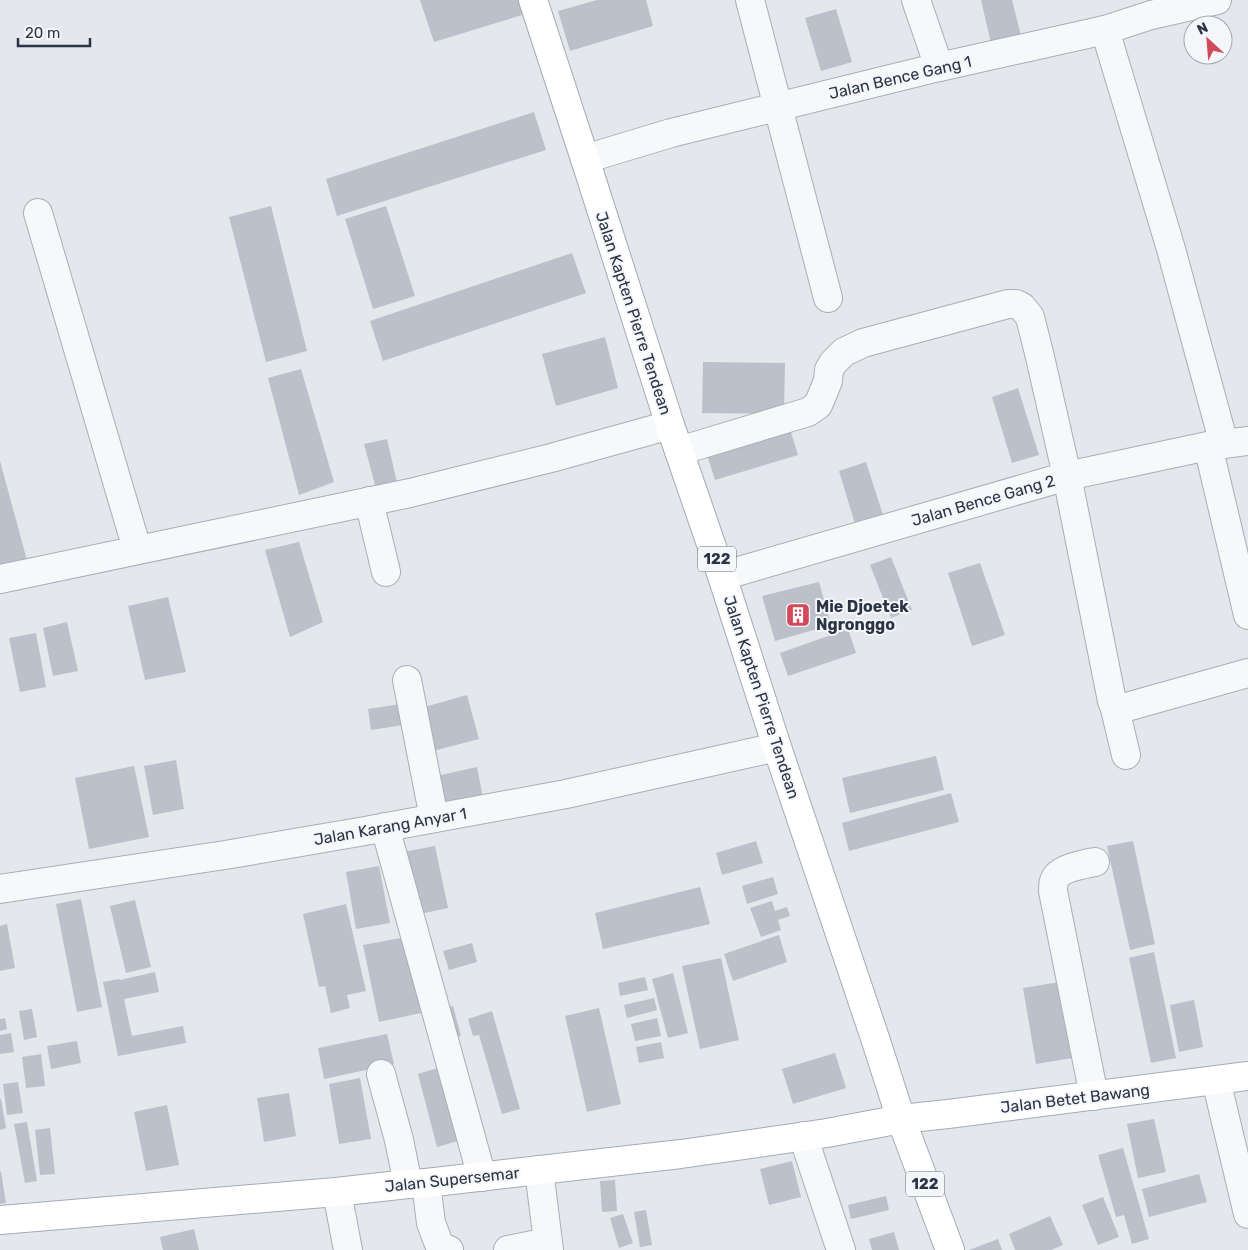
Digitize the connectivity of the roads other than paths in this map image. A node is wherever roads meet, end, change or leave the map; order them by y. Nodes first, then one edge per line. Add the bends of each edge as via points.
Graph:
1 (533, 0) edge
2 (750, 0) edge
3 (916, 0) edge
4 (1217, 0) edge
5 (1149, 7) edge
6 (1105, 30) junction
7 (939, 67) junction
8 (779, 106) junction
9 (585, 160) junction
10 (38, 213) dead end
11 (828, 298) dead end
12 (670, 425) junction
13 (1227, 444) edge
14 (679, 451) junction
15 (1067, 476) junction
16 (369, 501) junction
17 (138, 550) junction
18 (386, 572) dead end
19 (722, 576) junction
20 (0, 579) edge
21 (1248, 615) edge
22 (1248, 673) edge
23 (407, 680) dead end
24 (1114, 705) junction
25 (777, 747) junction
26 (1126, 755) dead end
27 (434, 818) junction
28 (385, 827) junction
29 (1095, 862) dead end
30 (0, 889) edge
31 (381, 1074) dead end
32 (1248, 1076) edge
33 (1216, 1080) junction
34 (1094, 1096) junction
35 (901, 1119) junction
36 (803, 1136) junction
37 (538, 1170) junction
38 (482, 1177) junction
39 (417, 1183) junction
40 (336, 1192) junction
41 (1248, 1214) edge
42 (0, 1220) edge
43 (548, 1246) edge
44 (348, 1250) edge
45 (448, 1250) edge
46 (508, 1250) edge
47 (841, 1250) edge
48 (950, 1250) edge

1 - 9 main road, Jalan Kapten Pierre Tendean / 122
2 - 8 street
3 - 7 street
4 - 5 street, Jalan Bence Gang 1
5 - 6 street, Jalan Bence Gang 1
6 - 7 street, Jalan Bence Gang 1
6 - 13 street
7 - 8 street, Jalan Bence Gang 1
8 - 9 street, Jalan Bence Gang 1 via 671,133
8 - 11 street
9 - 12 main road, Jalan Kapten Pierre Tendean / 122
10 - 17 street
12 - 14 main road, Jalan Kapten Pierre Tendean / 122
12 - 16 street via 551,458
13 - 15 street, Jalan Bence Gang 2
13 - 21 street
14 - 15 street via 808,412 818,405 833,363 844,352 864,343 1016,304 1030,316
14 - 19 main road, Jalan Kapten Pierre Tendean / 122
15 - 19 street, Jalan Bence Gang 2
15 - 24 street
16 - 17 street
16 - 18 street
17 - 20 street
19 - 25 main road, Jalan Kapten Pierre Tendean / 122
22 - 24 street via 1123,708
23 - 27 street
24 - 26 street
25 - 27 street, Jalan Karang Anyar 1 via 566,794
25 - 35 main road, Jalan Kapten Pierre Tendean / 122
27 - 28 street, Jalan Karang Anyar 1
28 - 30 street, Jalan Karang Anyar 1
28 - 38 street
29 - 34 street via 1057,875 1053,891
31 - 39 street via 399,1140
32 - 33 main road, Jalan Betet Bawang
33 - 34 main road, Jalan Betet Bawang
33 - 41 street
34 - 35 main road, Jalan Betet Bawang
35 - 36 main road, Jalan Supersemar
35 - 48 main road, Jalan Kapten Pierre Tendean / 122
36 - 37 main road, Jalan Supersemar
36 - 47 street
37 - 38 main road, Jalan Supersemar
37 - 43 street
38 - 39 main road, Jalan Supersemar
39 - 40 main road, Jalan Supersemar
39 - 45 street via 440,1247
40 - 42 main road, Jalan Supersemar
40 - 44 street
43 - 46 street

